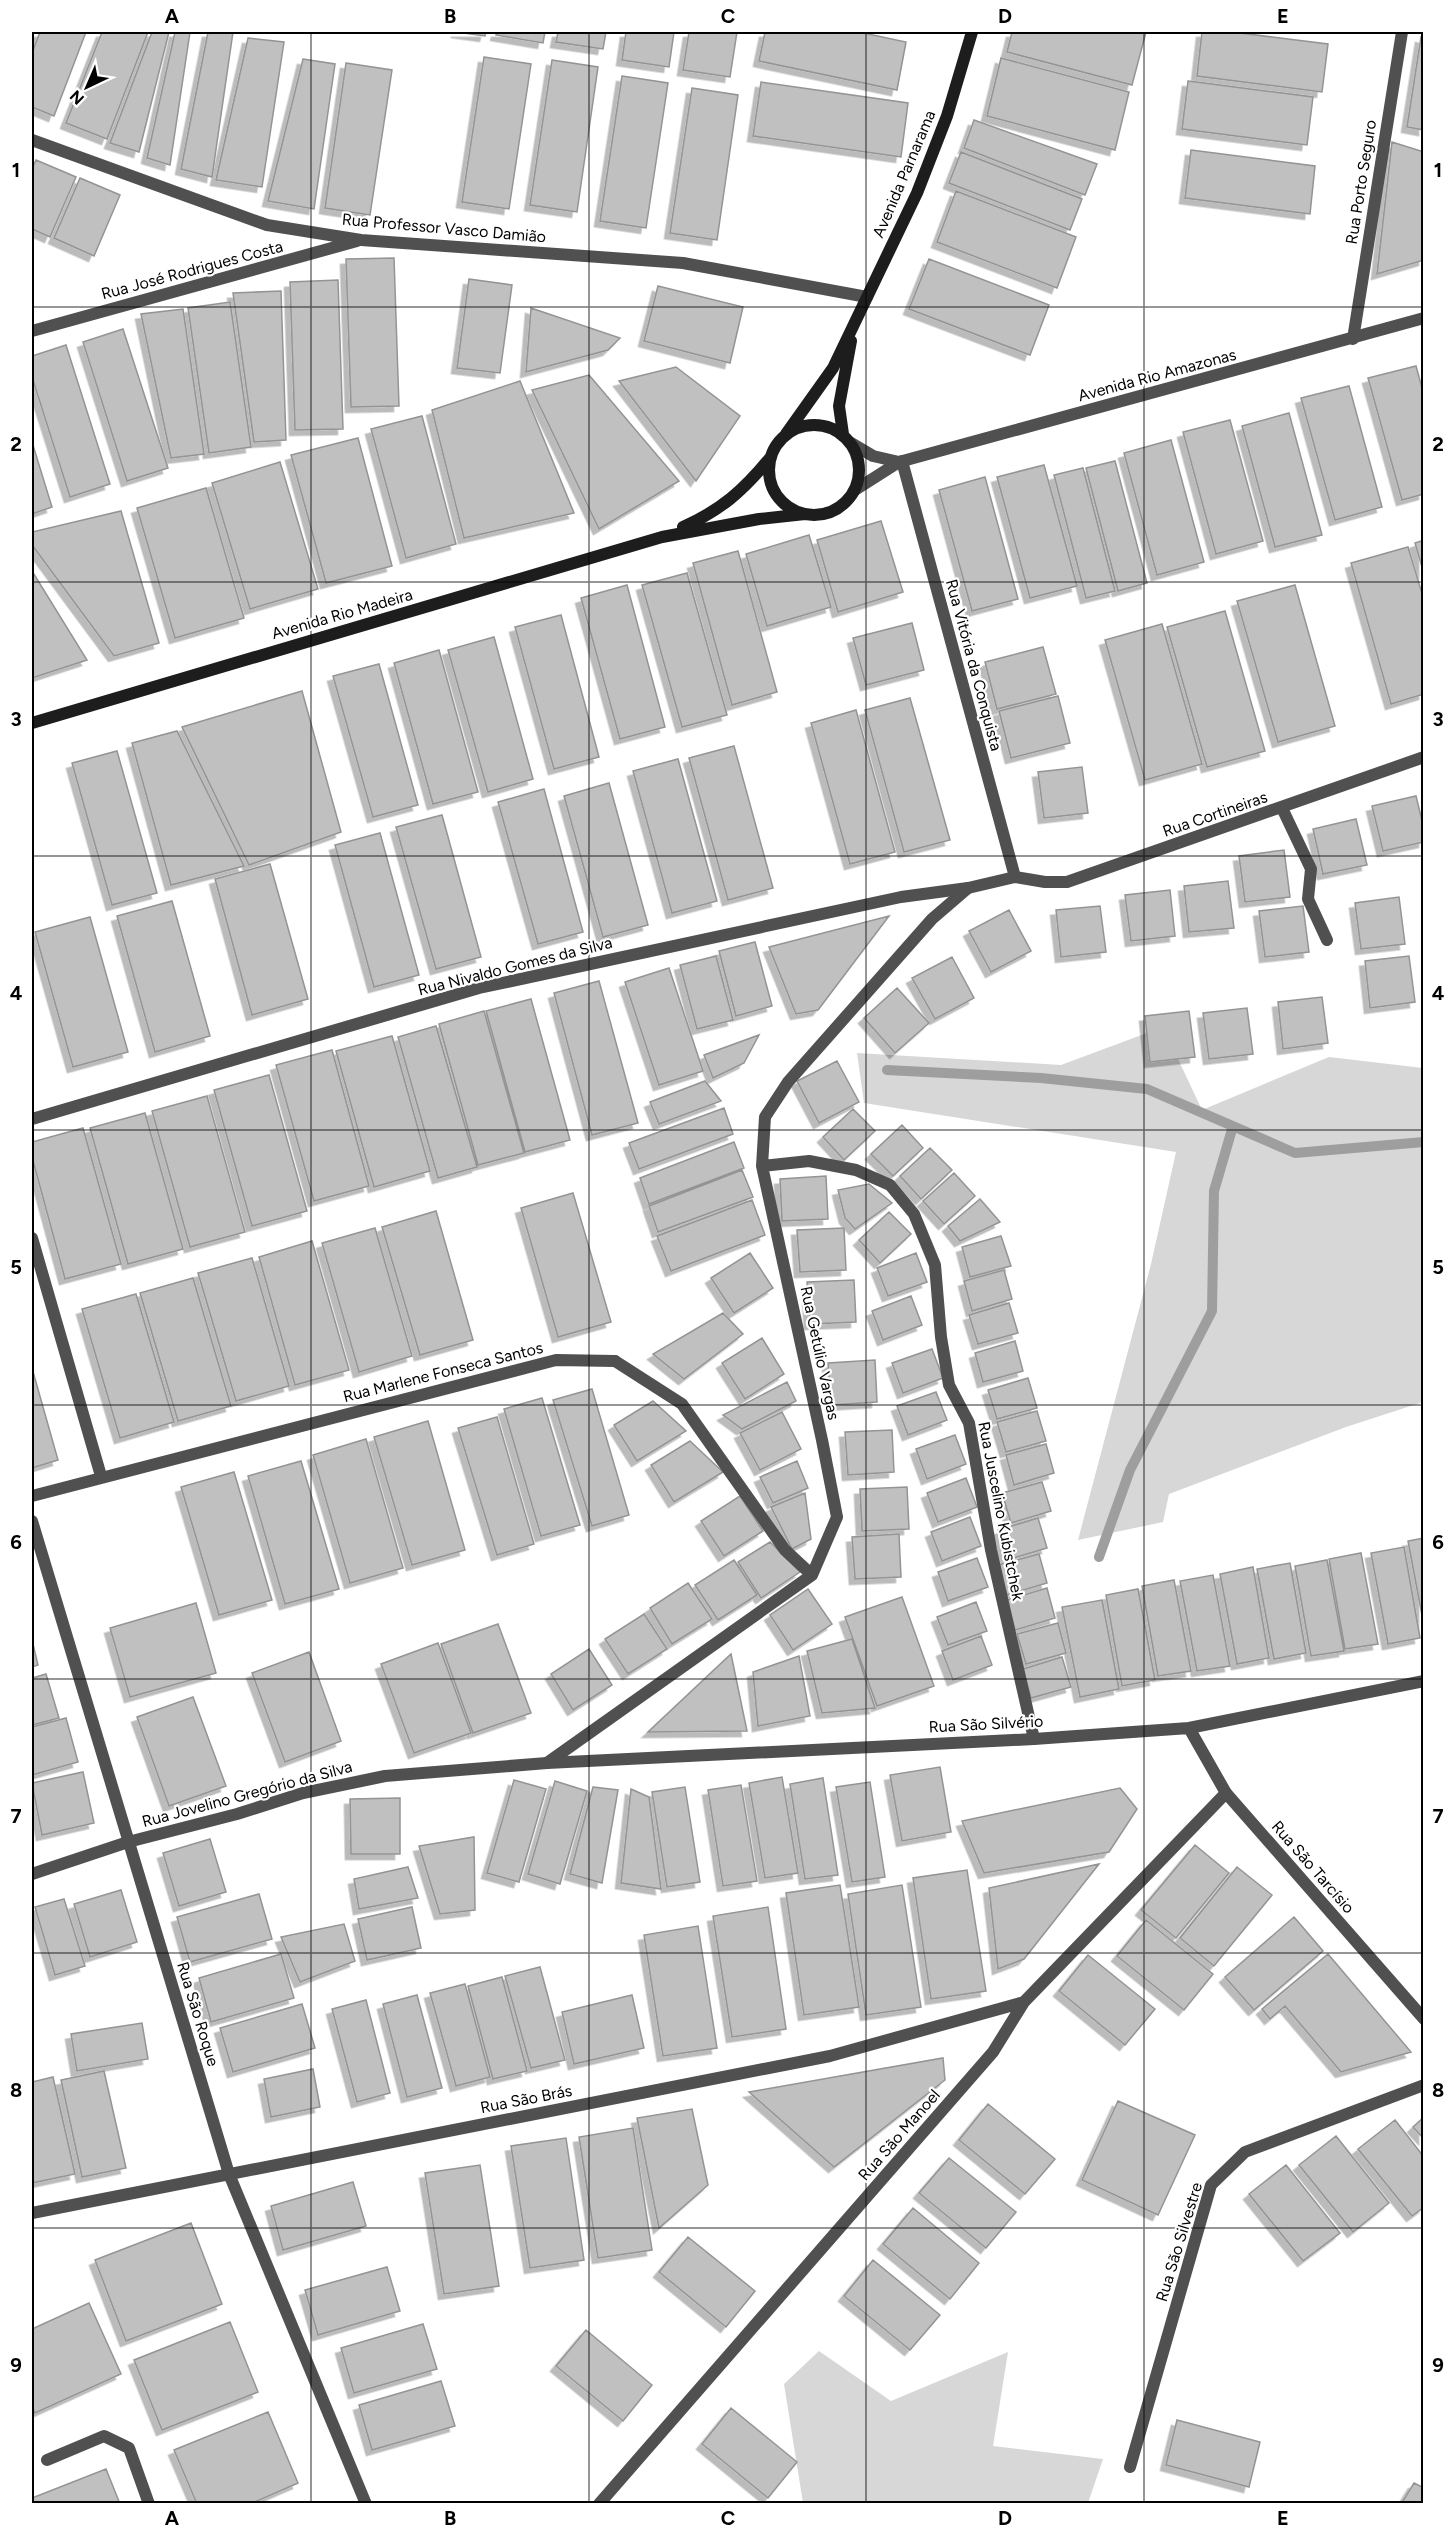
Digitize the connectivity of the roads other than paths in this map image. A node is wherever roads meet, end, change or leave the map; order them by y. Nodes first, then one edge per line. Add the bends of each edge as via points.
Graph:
1 (972, 32) edge
2 (1402, 32) edge
3 (32, 140) edge
4 (361, 240) junction
5 (867, 297) junction
6 (1424, 318) edge
7 (854, 325) junction
8 (32, 331) edge
9 (1353, 339) junction
10 (786, 434) junction
11 (847, 438) junction
12 (770, 458) junction
13 (901, 462) junction
14 (855, 490) junction
15 (806, 514) junction
16 (662, 537) junction
17 (32, 723) edge
18 (1424, 757) edge
19 (1282, 808) junction
20 (1015, 876) junction
21 (968, 888) junction
22 (1327, 940) dead end
23 (32, 1119) edge
24 (762, 1166) junction
25 (32, 1238) edge
26 (101, 1476) junction
27 (32, 1496) edge
28 (32, 1521) edge
29 (812, 1575) junction
30 (1424, 1681) edge
31 (1189, 1728) junction
32 (1034, 1739) junction
33 (547, 1763) junction
34 (1227, 1792) junction
35 (128, 1842) junction
36 (32, 1874) edge
37 (1024, 2002) junction
38 (1424, 2019) edge
39 (1424, 2085) edge
40 (229, 2174) junction
41 (32, 2213) edge
42 (47, 2460) dead end
43 (1130, 2468) dead end
44 (149, 2504) edge
45 (366, 2504) edge
46 (598, 2504) edge

1 - 5 main road, Avenida Parnarama via 948,116 917,193
2 - 9 street, Rua Porto Seguro
3 - 4 street, Rua Professor Vasco Damião via 267,225
4 - 5 street, Rua Professor Vasco Damião via 683,262
4 - 8 street, Rua José Rodrigues Costa
5 - 7 main road, Avenida Parnarama
6 - 9 street, Avenida Rio Amazonas
7 - 10 main road, Avenida Parnarama via 824,384
7 - 11 main road, Avenida Parnarama via 839,406
9 - 13 street, Avenida Rio Amazonas
10 - 11 main road via 814,424 829,427
10 - 12 main road
11 - 13 street via 873,456
11 - 14 main road via 860,465
12 - 15 main road via 769,473 776,494 792,509
12 - 16 main road, Avenida Rio Madeira via 728,503
13 - 14 street, Avenida Rio Amazonas
13 - 20 street, Rua Vitória da Conquista
14 - 15 main road via 834,511
15 - 16 main road, Avenida Rio Madeira
16 - 17 main road, Avenida Rio Madeira
18 - 19 street, Rua Cortineiras
19 - 20 street, Rua Cortineiras via 1067,882
19 - 22 street via 1311,869 1308,899
20 - 21 street, Rua Nivaldo Gomes da Silva
21 - 23 street, Rua Nivaldo Gomes da Silva via 901,897 479,988
21 - 24 street, Rua Getúlio Vargas via 932,919 788,1082 765,1117
24 - 29 street, Rua Getúlio Vargas via 837,1517
24 - 32 street, Rua Juscelino Kubistchek via 809,1161 856,1170 890,1185 914,1214 934,1265 949,1385 969,1424 991,1550
25 - 26 street
26 - 27 street, Rua Marlene Fonseca Santos
26 - 29 street, Rua Marlene Fonseca Santos via 556,1360 615,1361 682,1404 785,1550
28 - 35 street, Rua São Roque
29 - 33 street
30 - 31 street, Rua São Silvério
31 - 32 street, Rua São Silvério
31 - 34 street, Rua São Tarcísio
32 - 33 street, Rua São Silvério
33 - 35 street, Rua Jovelino Gregório da Silva via 385,1776 303,1793
34 - 37 street, Rua São Manoel
34 - 38 street, Rua São Tarcísio
35 - 36 street, Rua Jovelino Gregório da Silva
35 - 40 street, Rua São Roque
37 - 40 street, Rua São Brás via 830,2056
37 - 46 street, Rua São Manoel via 993,2052
39 - 43 street, Rua São Silvestre via 1245,2152 1211,2186
40 - 41 street, Rua São Brás
40 - 45 street, Rua São Roque
42 - 44 street via 104,2436 129,2448

